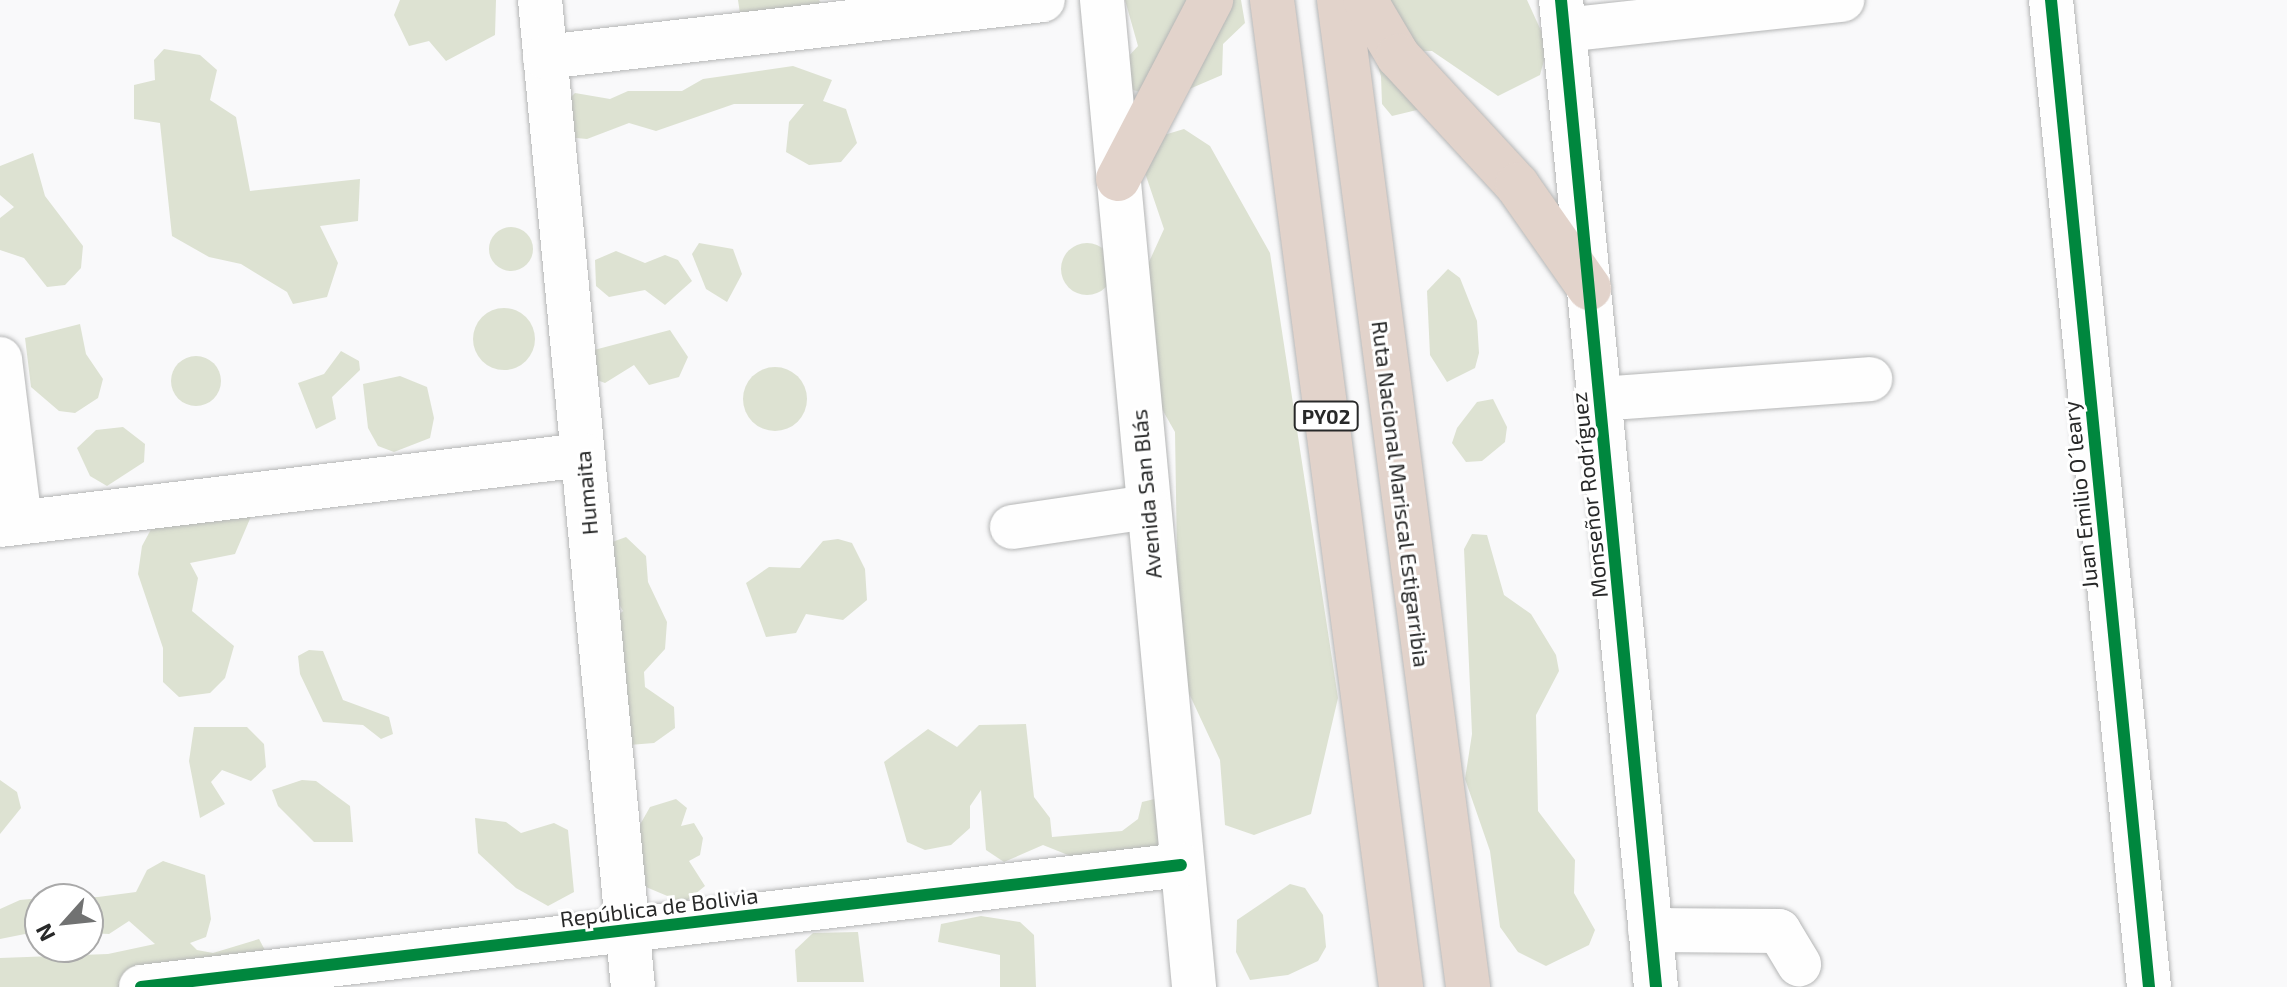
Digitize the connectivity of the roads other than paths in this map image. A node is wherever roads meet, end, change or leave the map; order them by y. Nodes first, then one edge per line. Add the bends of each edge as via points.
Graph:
1 (540, 0) edge
2 (1043, 0) edge
3 (1102, 0) edge
4 (1211, 0) edge
5 (1272, 0) edge
6 (1339, 0) edge
7 (1365, 0) edge
8 (1842, 0) edge
9 (2051, 0) edge
10 (898, 8) edge
11 (1562, 15) edge
12 (545, 57) junction
13 (1118, 179) junction
14 (1589, 288) junction
15 (0, 359) edge
16 (1870, 379) dead end
17 (1599, 399) junction
18 (583, 455) junction
19 (1147, 507) junction
20 (10, 523) edge
21 (1012, 527) dead end
22 (1181, 865) junction
23 (1650, 930) junction
24 (628, 931) junction
25 (1799, 964) dead end
26 (141, 987) edge
27 (633, 987) edge
28 (1194, 987) edge
29 (1401, 987) edge
30 (1468, 987) edge
31 (1656, 987) edge
32 (2149, 987) edge

1 - 12 street, Humaita
2 - 10 street
3 - 13 street, Avenida San Blás
4 - 13 highway
5 - 29 highway, PY02
6 - 30 highway, Ruta Nacional Mariscal Estigarribia / PY02
7 - 14 highway via 1398,56 1517,185
8 - 11 street
9 - 32 street, Juan Emilio O´leary
10 - 12 street
11 - 14 street, Monseñor Rodríguez
12 - 18 street, Humaita
13 - 19 street, Avenida San Blás
14 - 17 street, Monseñor Rodríguez
15 - 20 street
16 - 17 street
17 - 23 street, Monseñor Rodríguez
18 - 20 street
18 - 24 street, Humaita
19 - 21 street
19 - 22 street, Avenida San Blás
22 - 24 street, República de Bolivia
22 - 28 street, Avenida San Blás
23 - 25 street via 1779,931
23 - 31 street, Monseñor Rodríguez
24 - 26 street, República de Bolivia
24 - 27 street, Humaita

